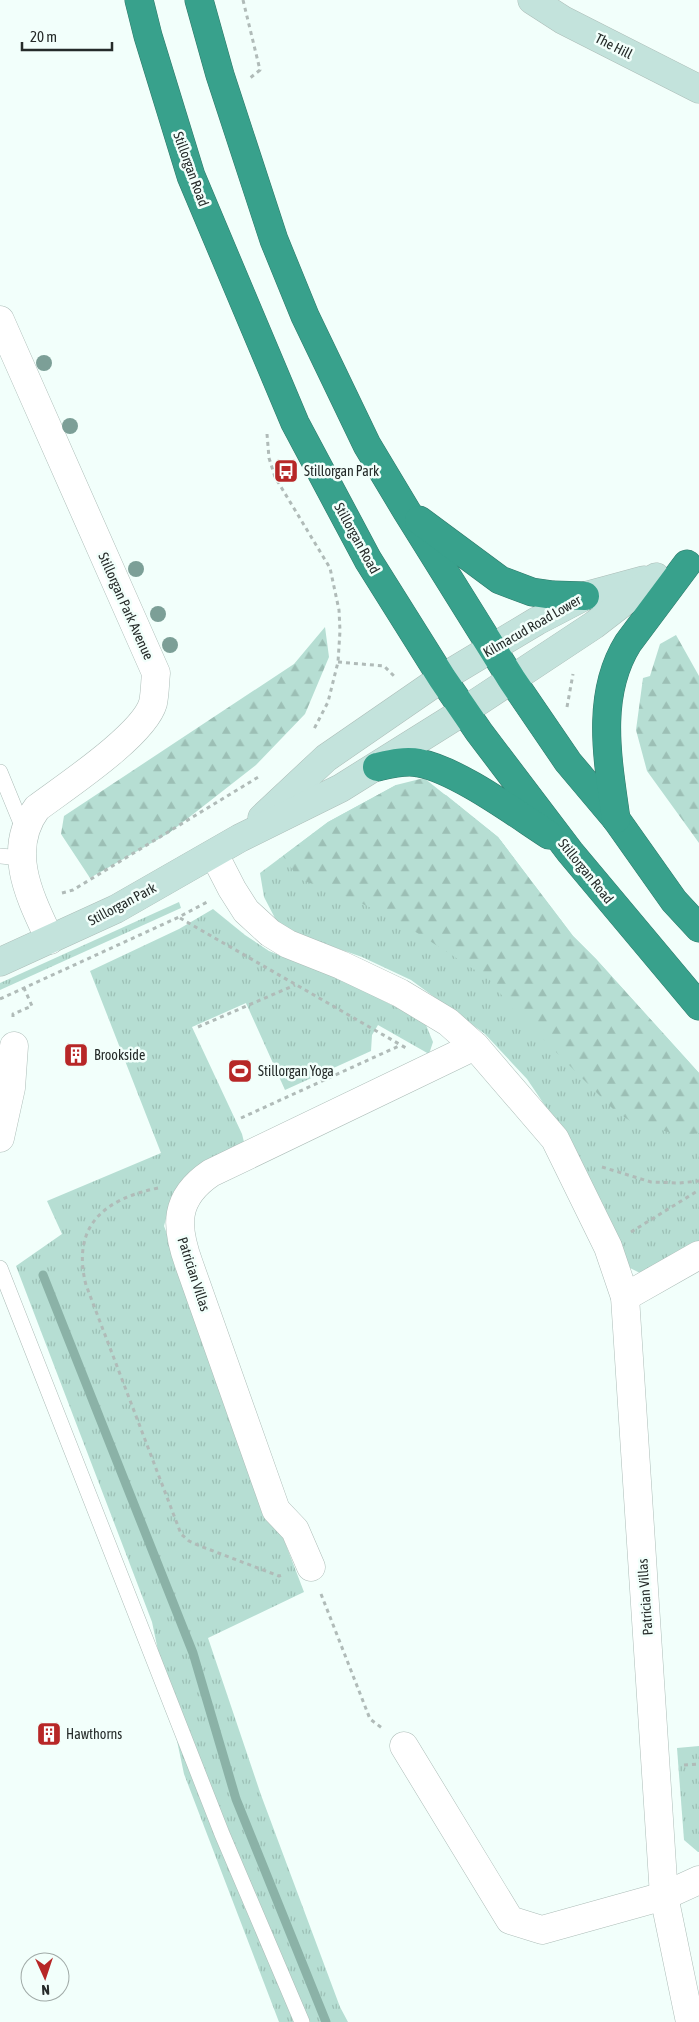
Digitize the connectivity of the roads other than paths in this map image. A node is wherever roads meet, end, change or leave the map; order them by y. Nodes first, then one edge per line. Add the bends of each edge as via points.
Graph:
1 (139, 0) edge
2 (199, 0) edge
3 (532, 0) edge
4 (575, 13) edge
5 (699, 89) edge
6 (0, 320) edge
7 (406, 510) junction
8 (693, 561) edge
9 (656, 577) junction
10 (584, 596) junction
11 (492, 648) junction
12 (442, 678) junction
13 (512, 680) junction
14 (464, 711) junction
15 (377, 766) junction
16 (0, 772) edge
17 (616, 819) junction
18 (240, 838) junction
19 (563, 844) junction
20 (15, 849) edge
21 (214, 854) junction
22 (699, 928) edge
23 (50, 940) junction
24 (0, 962) edge
25 (699, 1006) edge
26 (14, 1046) dead end
27 (475, 1046) junction
28 (0, 1138) edge
29 (699, 1256) edge
30 (0, 1268) edge
31 (626, 1297) junction
32 (311, 1567) road end
33 (404, 1746) road end
34 (699, 1880) edge
35 (664, 1896) junction
36 (302, 2022) edge
37 (690, 2022) edge

1 - 12 highway, Stillorgan Road via 191,176 295,422 368,560
2 - 7 highway via 274,240 305,316 367,445
3 - 4 main road, The Hill
4 - 5 main road, The Hill
6 - 20 street, Stillorgan Park Avenue via 156,673 153,704 144,722 37,808
7 - 10 highway via 500,580 532,592
7 - 11 highway
8 - 9 main road, Kilmacud Road Lower
8 - 17 highway via 628,643 612,676 607,716
9 - 10 main road, Kilmacud Road Lower
9 - 13 main road, Kilmacud Road Lower via 594,625
10 - 11 main road, Kilmacud Road Lower
11 - 12 main road, Kilmacud Road Lower
11 - 13 highway
12 - 14 highway, Stillorgan Road
12 - 18 main road, Stillorgan Park via 326,758
13 - 14 main road, Kilmacud Road Lower
13 - 17 highway via 568,762
14 - 15 main road, Stillorgan Park
14 - 19 highway, Stillorgan Road
15 - 18 main road, Stillorgan Park via 341,788
15 - 19 highway via 419,763 440,770 459,778
16 - 20 lane
17 - 22 highway via 674,901
18 - 21 main road, Stillorgan Park
19 - 25 highway, Stillorgan Road
20 - 23 street via 32,901
21 - 23 main road, Stillorgan Park via 116,909
21 - 27 street, Patrician Villas via 246,911 270,933 400,993 448,1022
23 - 24 main road, Stillorgan Park
26 - 28 street via 11,1088
27 - 31 street, Patrician Villas via 555,1139 608,1247
27 - 32 street, Patrician Villas via 211,1173 199,1181 182,1204 181,1242 276,1510 296,1530
29 - 31 street
30 - 36 lane via 222,1834
31 - 35 street, Patrician Villas
33 - 35 street via 510,1920 542,1930
34 - 35 street
35 - 37 street, Patrician Villas

